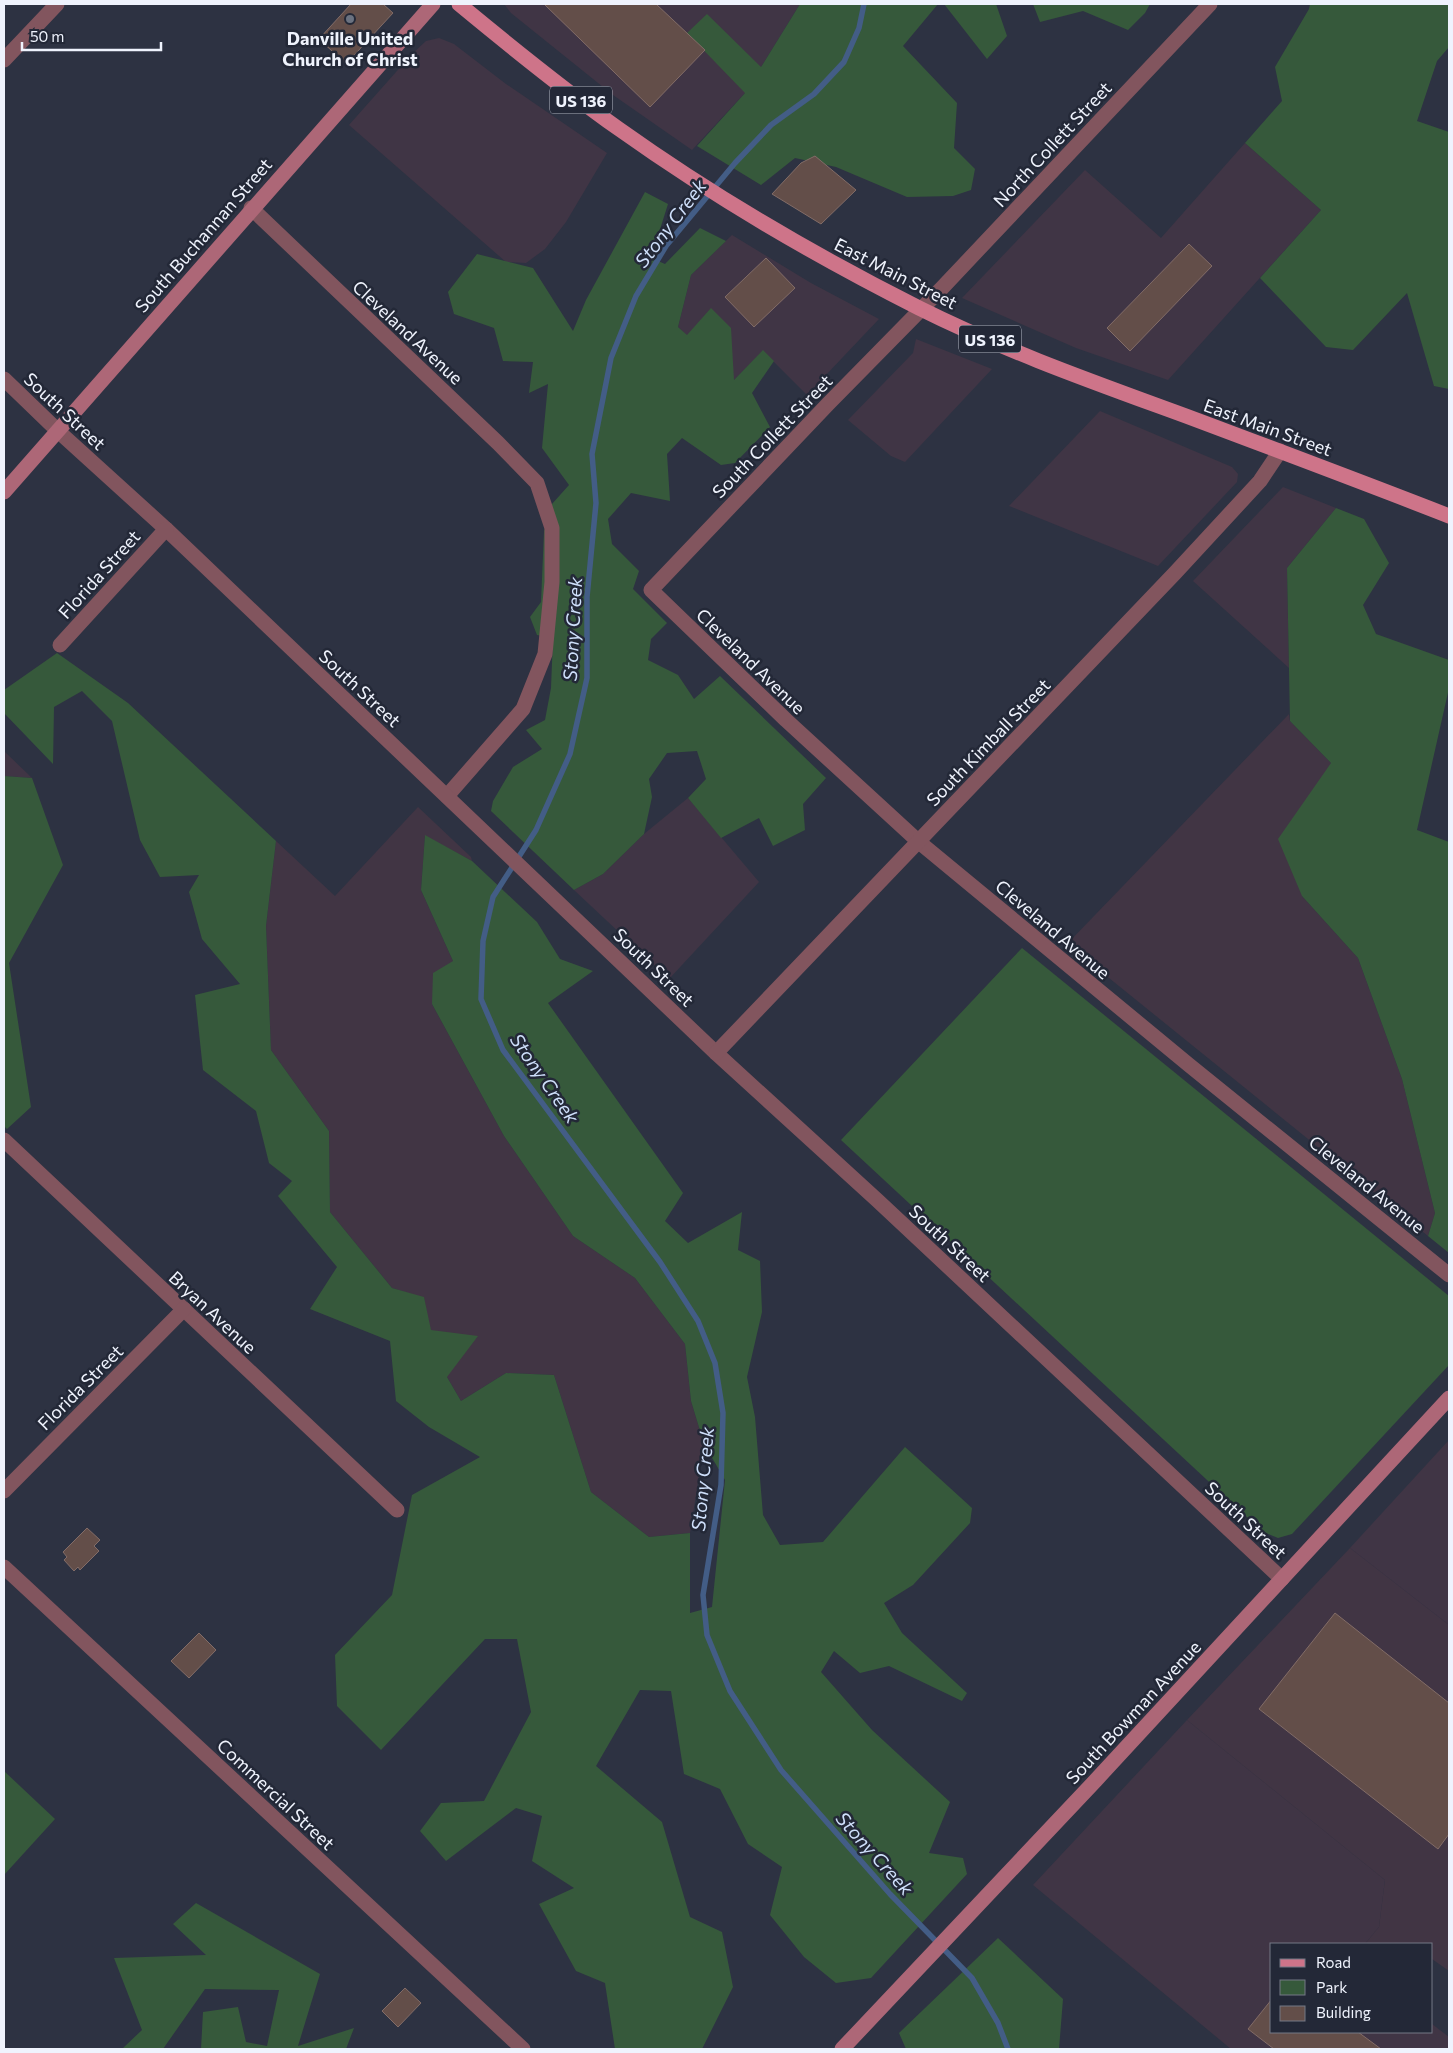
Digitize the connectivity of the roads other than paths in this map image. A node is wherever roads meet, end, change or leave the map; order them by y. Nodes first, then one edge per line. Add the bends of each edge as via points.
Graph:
1 (57, 4) edge
2 (432, 4) edge
3 (459, 4) edge
4 (1210, 4) edge
5 (4, 60) edge
6 (251, 208) junction
7 (921, 309) junction
8 (4, 379) edge
9 (58, 431) junction
10 (1280, 451) junction
11 (4, 492) edge
12 (1449, 516) edge
13 (166, 529) junction
14 (651, 590) joint
15 (60, 645) dead end
16 (447, 796) junction
17 (919, 842) junction
18 (716, 1053) junction
19 (4, 1140) edge
20 (1449, 1275) edge
21 (184, 1309) junction
22 (1449, 1398) edge
23 (4, 1491) edge
24 (397, 1510) dead end
25 (4, 1566) edge
26 (1282, 1579) junction
27 (523, 2049) edge
28 (842, 2049) edge

1 - 5 street
2 - 6 main road, South Buchannan Street
3 - 7 main road, East Main Street / US 136 via 612,124 678,168 810,250
4 - 7 street, North Collett Street
6 - 9 main road, South Buchannan Street
6 - 16 street, Cleveland Avenue via 537,483 552,528 552,582 545,654 523,709
7 - 10 main road, East Main Street / US 136 via 1094,382
7 - 14 street, South Collett Street
8 - 9 street, South Street
9 - 11 main road, South Buchannan Street
9 - 13 street, South Street
10 - 12 main road, East Main Street / US 136
10 - 17 street, South Kimball Street via 1260,481
13 - 15 street, Florida Street
13 - 16 street, South Street
14 - 17 street, Cleveland Avenue
16 - 18 street, South Street
17 - 18 street, South Kimball Street
17 - 20 street, Cleveland Avenue
18 - 26 street, South Street
19 - 21 street, Bryan Avenue
21 - 23 street, Florida Street
21 - 24 street, Bryan Avenue
22 - 26 main road, South Bowman Avenue
25 - 27 street, Commercial Street
26 - 28 main road, South Bowman Avenue

